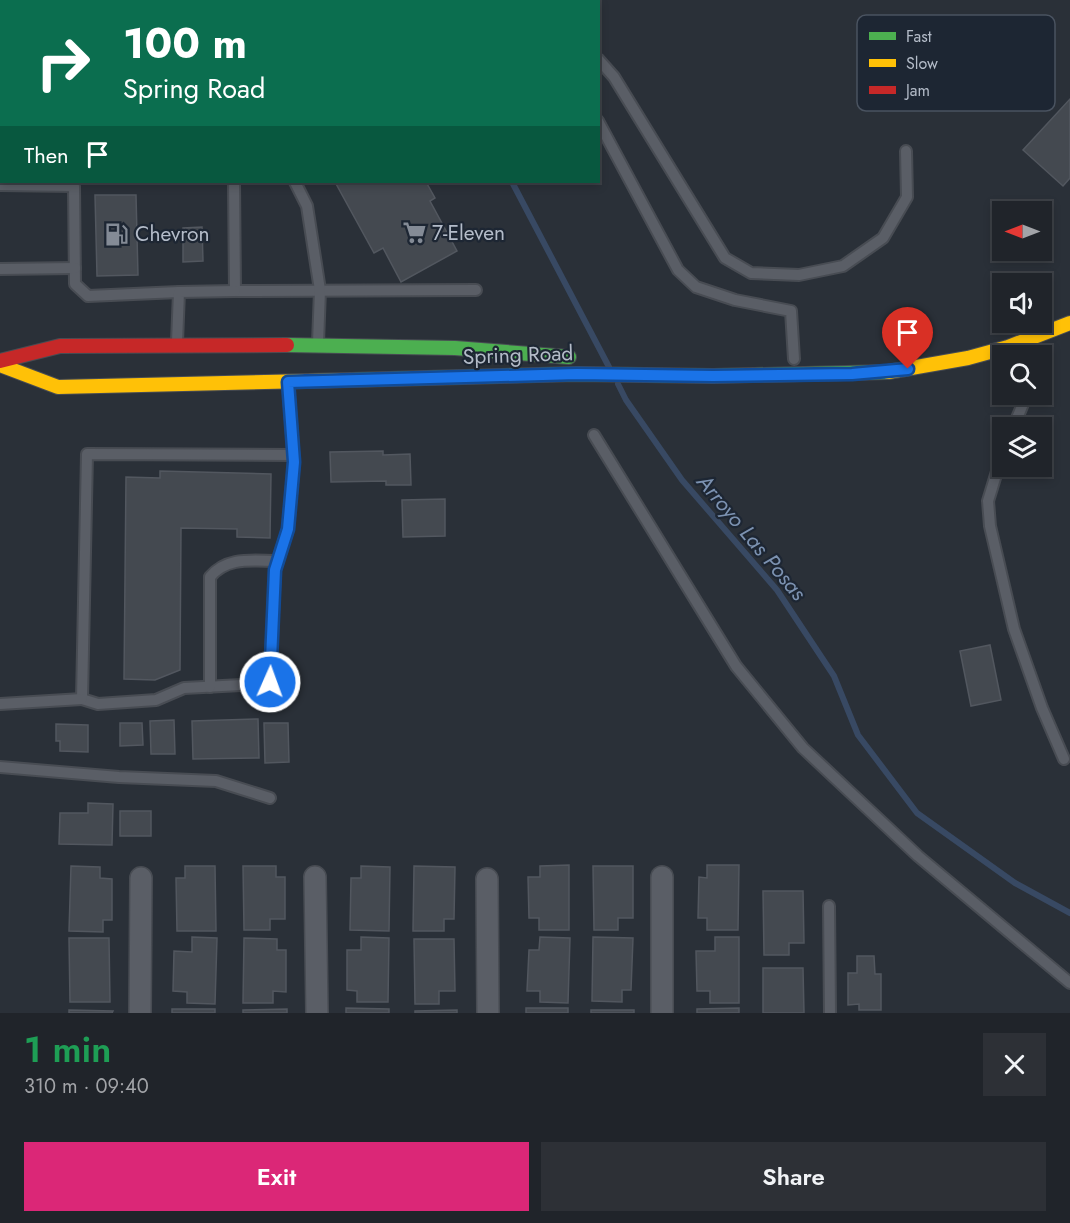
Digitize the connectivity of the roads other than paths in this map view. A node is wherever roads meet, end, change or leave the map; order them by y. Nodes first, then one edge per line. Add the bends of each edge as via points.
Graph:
1 (600, 61) edge
2 (600, 125) edge
3 (906, 151) dead end
4 (234, 183) edge
5 (296, 183) edge
6 (0, 185) edge
7 (75, 268) junction
8 (0, 269) edge
9 (320, 290) junction
10 (476, 290) dead end
11 (235, 291) junction
12 (179, 292) junction
13 (1070, 323) edge
14 (1033, 337) junction
15 (1032, 345) edge
16 (177, 346) junction
17 (317, 346) junction
18 (587, 357) dead end
19 (794, 359) dead end
20 (0, 363) edge
21 (288, 382) junction
22 (594, 435) dead end
23 (293, 455) junction
24 (995, 477) edge
25 (278, 561) junction
26 (210, 687) junction
27 (82, 699) junction
28 (0, 704) edge
29 (1064, 759) dead end
30 (0, 767) edge
31 (270, 798) dead end
32 (315, 877) dead end
33 (662, 877) dead end
34 (141, 878) dead end
35 (488, 879) dead end
36 (829, 906) dead end
37 (1070, 983) edge
38 (140, 1013) edge
39 (317, 1013) edge
40 (488, 1013) edge
41 (662, 1013) edge
42 (830, 1013) edge

1 - 3 lane via 614,77 726,258 751,273 800,275 843,266 882,238 907,197
2 - 19 lane via 678,270 696,286 735,300 791,311
4 - 11 lane
5 - 9 lane via 307,206
6 - 7 lane via 74,186
7 - 8 lane
7 - 12 lane via 75,284 88,296
9 - 10 lane
9 - 11 lane
9 - 17 lane
11 - 12 lane
12 - 16 lane
13 - 14 main road, Spring Road
14 - 15 lane
14 - 21 main road, Spring Road via 968,358 890,372 577,374
16 - 17 main road, Spring Road
16 - 20 main road, Spring Road via 60,346
17 - 18 main road, Spring Road via 455,348
20 - 21 main road, Spring Road via 58,387
21 - 23 lane
22 - 37 lane via 736,666 803,748 918,856
23 - 25 lane via 288,529
23 - 27 lane via 87,454
24 - 29 lane via 988,501 990,526 1014,629
25 - 26 lane via 270,682
25 - 26 lane via 232,562 221,565 210,577
26 - 27 lane via 184,688 156,700 98,704
27 - 28 lane
30 - 31 lane via 216,781
32 - 39 street
33 - 41 street
34 - 38 street
35 - 40 street
36 - 42 lane

